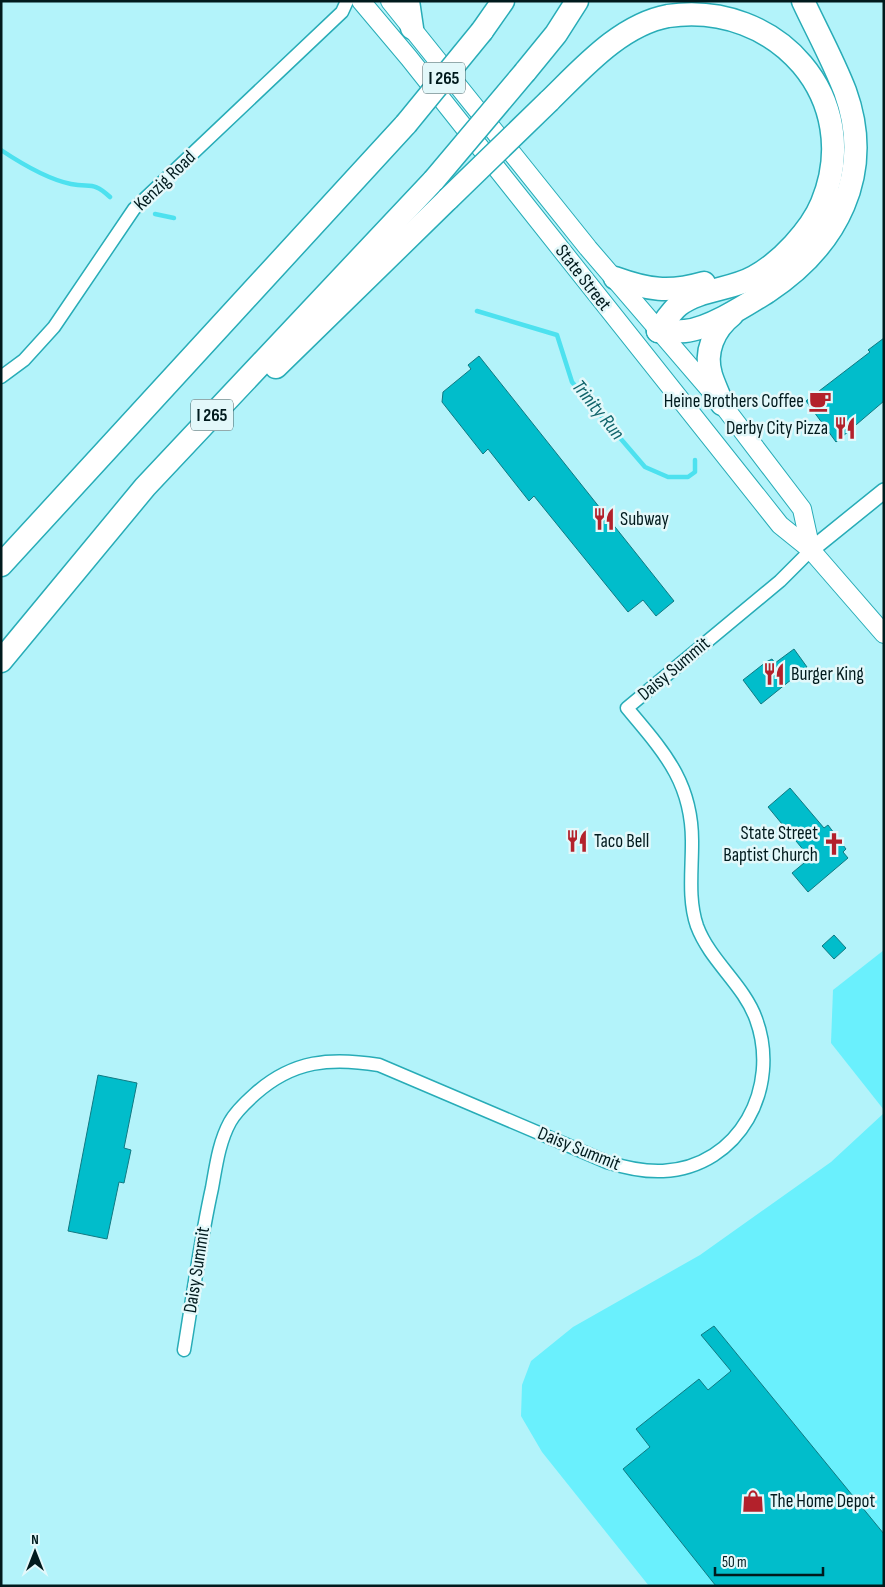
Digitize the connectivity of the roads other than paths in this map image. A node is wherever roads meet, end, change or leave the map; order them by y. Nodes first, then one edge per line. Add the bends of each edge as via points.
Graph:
1 (347, 1) edge
2 (361, 1) edge
3 (390, 1) edge
4 (408, 1) edge
5 (502, 1) edge
6 (577, 1) edge
7 (803, 1) edge
8 (412, 28) junction
9 (772, 263) junction
10 (615, 278) junction
11 (760, 296) junction
12 (658, 332) junction
13 (639, 348) junction
14 (1, 376) edge
15 (722, 404) junction
16 (884, 491) edge
17 (115, 522) junction
18 (812, 550) junction
19 (1, 565) edge
20 (884, 634) edge
21 (1, 661) edge
22 (184, 1350) dead end

1 - 14 street, Kenzig Road via 335,19 134,209 54,327 24,360
2 - 13 main road, State Street
3 - 8 main road, State Street
4 - 8 highway
5 - 19 highway, I 265, bridge via 482,31 406,124
6 - 17 highway, I 265, bridge via 556,34 434,180
7 - 11 highway via 845,91 852,118 854,173 836,224 821,245 783,281
8 - 10 main road, State Street
9 - 10 highway via 726,278 670,290 640,287
9 - 12 highway via 754,277 679,305
9 - 17 highway, bridge via 809,227 822,204 831,177 834,150 831,122 823,97 811,73 794,52 773,35 722,15 666,16 613,42 587,64
10 - 12 main road, State Street
11 - 12 highway via 703,327 685,332
11 - 15 highway via 726,320 713,338 709,361
12 - 13 main road
12 - 15 main road, State Street
13 - 18 main road, State Street via 780,524
15 - 18 main road, State Street via 802,509
16 - 18 street
17 - 21 highway, I 265
18 - 20 main road, State Street
18 - 22 street, Daisy Summit via 780,581 627,708 675,769 685,789 692,818 690,880 697,926 710,952 755,1016 762,1038 765,1060 762,1084 755,1106 742,1128 727,1145 688,1166 664,1171 630,1169 379,1066 350,1060 321,1061 286,1072 245,1103 223,1138 206,1214

